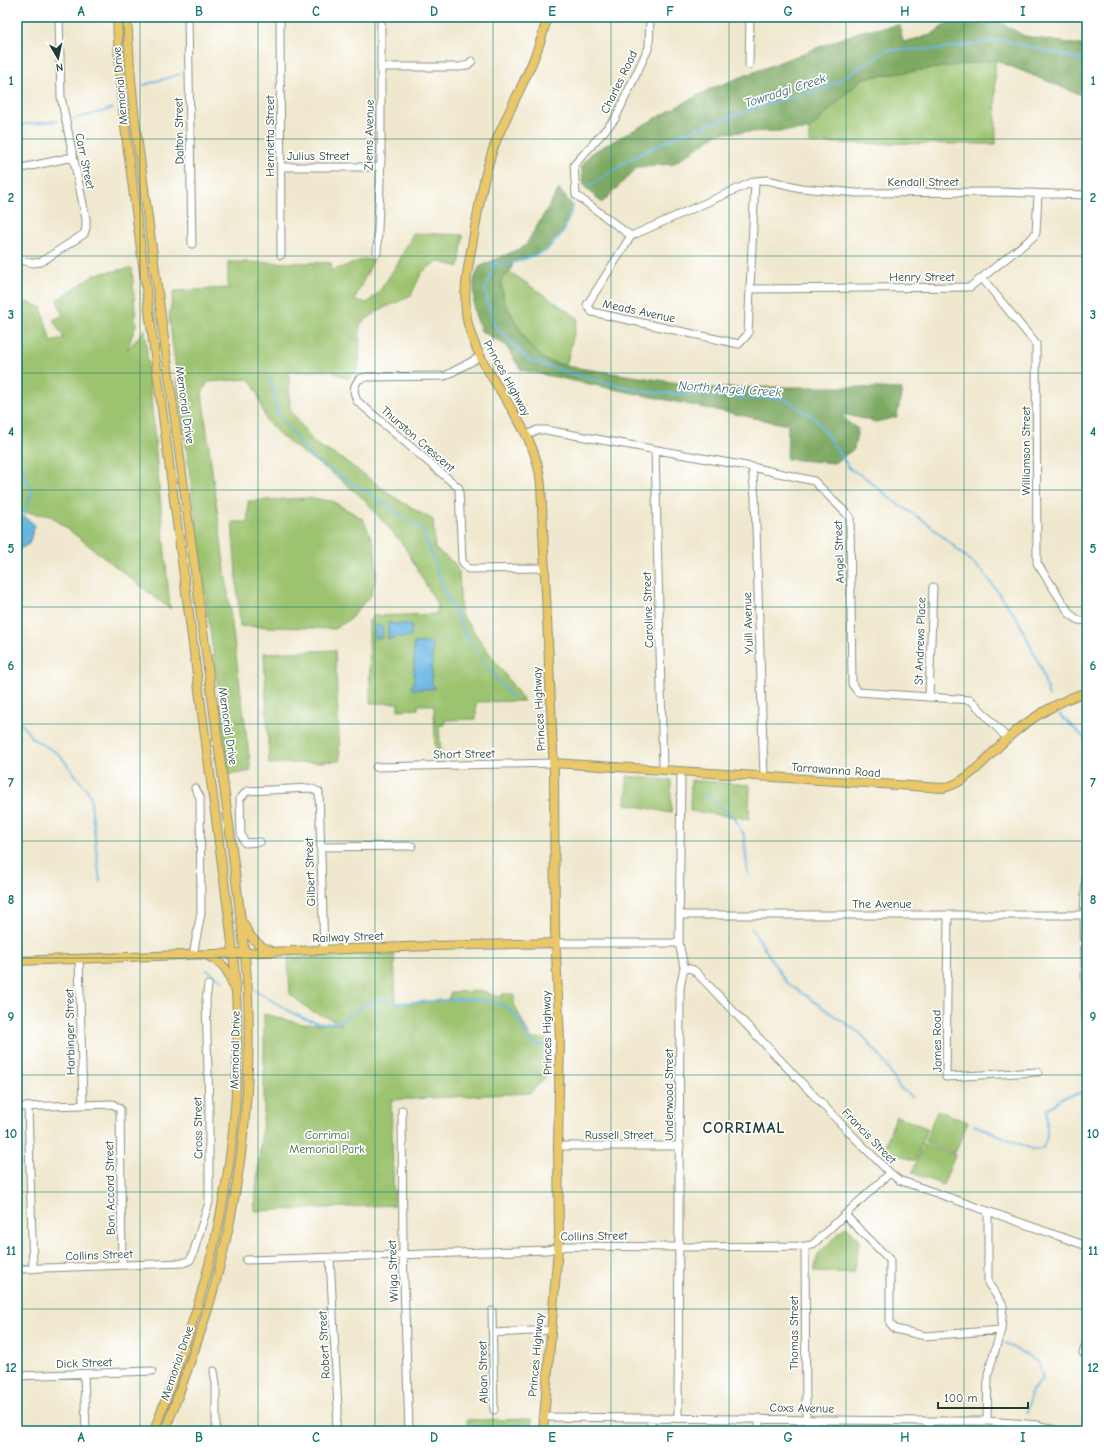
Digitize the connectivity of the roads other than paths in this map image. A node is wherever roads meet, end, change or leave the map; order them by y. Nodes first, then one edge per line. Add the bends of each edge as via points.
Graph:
1 (59, 17) edge
2 (117, 17) edge
3 (127, 17) edge
4 (188, 17) edge
5 (280, 17) edge
6 (381, 17) edge
7 (547, 17) edge
8 (650, 17) edge
9 (750, 17) edge
10 (472, 61) dead end
11 (749, 65) dead end
12 (381, 66) junction
13 (73, 157) junction
14 (281, 167) junction
15 (380, 167) junction
16 (17, 169) edge
17 (758, 180) junction
18 (1038, 194) junction
19 (1087, 195) edge
20 (631, 236) junction
21 (192, 244) dead end
22 (377, 253) dead end
23 (281, 255) dead end
24 (17, 259) edge
25 (982, 278) junction
26 (750, 289) junction
27 (480, 357) junction
28 (526, 436) junction
29 (655, 450) junction
30 (752, 467) junction
31 (544, 568) junction
32 (933, 587) dead end
33 (1087, 621) edge
34 (1087, 692) edge
35 (930, 697) junction
36 (1007, 738) junction
37 (553, 763) junction
38 (376, 767) dead end
39 (664, 770) junction
40 (681, 772) junction
41 (764, 777) junction
42 (195, 788) dead end
43 (260, 842) dead end
44 (412, 846) dead end
45 (320, 848) junction
46 (1087, 874) edge
47 (680, 915) junction
48 (948, 915) junction
49 (1084, 915) junction
50 (240, 916) junction
51 (556, 943) junction
52 (679, 943) junction
53 (324, 950) junction
54 (276, 952) junction
55 (234, 953) junction
56 (245, 953) junction
57 (205, 954) junction
58 (192, 955) junction
59 (80, 959) junction
60 (17, 961) edge
61 (684, 968) junction
62 (208, 985) dead end
63 (237, 1005) junction
64 (1087, 1019) edge
65 (1038, 1072) dead end
66 (83, 1105) junction
67 (28, 1106) junction
68 (17, 1107) edge
69 (402, 1110) dead end
70 (558, 1146) junction
71 (680, 1146) junction
72 (890, 1173) junction
73 (988, 1211) junction
74 (845, 1215) junction
75 (805, 1246) junction
76 (1087, 1246) edge
77 (558, 1247) junction
78 (679, 1247) junction
79 (404, 1255) junction
80 (330, 1258) junction
81 (246, 1260) dead end
82 (183, 1263) joint
83 (122, 1265) junction
84 (17, 1269) edge
85 (33, 1269) junction
86 (492, 1311) dead end
87 (550, 1330) junction
88 (1001, 1330) junction
89 (493, 1333) junction
90 (1087, 1342) edge
91 (1083, 1353) dead end
92 (152, 1371) dead end
93 (214, 1371) dead end
94 (84, 1374) junction
95 (17, 1376) edge
96 (494, 1410) dead end
97 (543, 1417) junction
98 (651, 1418) junction
99 (678, 1418) junction
100 (759, 1418) junction
101 (806, 1419) junction
102 (927, 1421) junction
103 (987, 1421) junction
104 (86, 1431) edge
105 (154, 1431) edge
106 (165, 1431) edge
107 (216, 1431) edge
108 (335, 1431) edge
109 (409, 1431) edge
110 (543, 1431) edge
111 (651, 1431) edge
112 (759, 1431) edge
113 (932, 1431) edge
114 (1059, 1431) edge

1 - 13 street, Carr Street via 60,90
2 - 55 main road, Memorial Drive via 126,143
3 - 50 main road, Memorial Drive via 135,121
4 - 21 street, Dalton Street
5 - 14 street, Henrietta Street
6 - 12 street, Ziems Avenue
7 - 27 main road, Princes Highway via 536,51 498,136 483,179 465,296 468,322
8 - 20 street, Charles Road via 649,47 615,119 574,165 576,195
9 - 11 street
10 - 12 street via 468,66 460,67
12 - 15 street, Ziems Avenue
13 - 16 street
13 - 24 street, Carr Street via 86,219 85,231 41,262
14 - 15 street, Julius Street
14 - 23 street, Henrietta Street
15 - 22 street, Ziems Avenue
17 - 18 street, Kendall Street via 802,188 857,193
17 - 20 street
17 - 26 street, Meads Avenue
18 - 19 street, Kendall Street
18 - 25 street, Henry Street via 1036,233
20 - 26 street, Meads Avenue via 587,305 592,312 739,344 748,334
25 - 26 street, Henry Street via 970,287
25 - 33 street, Williamson Street via 1036,344 1037,562 1073,617
27 - 28 main road, Princes Highway
27 - 31 street, Thurston Crescent via 442,377 359,379 354,385 353,393 357,401 459,488 462,561 468,569
28 - 29 street, Angel Street via 537,430 546,430
28 - 31 main road, Princes Highway via 540,473
29 - 30 street, Angel Street
29 - 39 street, Caroline Street
30 - 35 street, Angel Street via 814,481 850,517 852,684 858,692
30 - 41 street, Yuill Avenue
31 - 37 main road, Princes Highway
32 - 35 street, St Andrews Place
34 - 36 main road, Tarrawanna Road via 1027,722
35 - 36 street, Angel Street via 970,700
36 - 41 main road, Tarrawanna Road via 964,779 950,787
37 - 38 street, Short Street
37 - 39 main road, Tarrawanna Road
37 - 51 main road, Princes Highway
39 - 40 main road, Tarrawanna Road
40 - 41 main road, Tarrawanna Road
40 - 47 street, Underwood Street
42 - 58 street via 200,797 201,913
43 - 45 street, Gilbert Street via 246,843 241,834 240,799 247,791 310,788 319,792
44 - 45 street
45 - 53 street, Gilbert Street
46 - 49 street
47 - 48 street, The Avenue
47 - 52 street, Underwood Street
48 - 49 street, The Avenue
48 - 65 street, James Road via 946,1077
49 - 64 street
50 - 54 main road via 246,931 255,943
50 - 56 main road, Memorial Drive
51 - 52 street, Railway Street
51 - 53 main road, Railway Street
51 - 70 main road, Princes Highway via 560,1040
52 - 61 street, Underwood Street
53 - 54 main road, Railway Street
54 - 56 main road, Railway Street
55 - 56 main road, Railway Street
55 - 57 main road, Railway Street
55 - 63 main road, Memorial Drive
56 - 106 main road, Memorial Drive via 248,1022 246,1095 240,1167 222,1259 210,1302
57 - 58 main road, Railway Street
57 - 63 main road via 225,966
58 - 59 main road, Railway Street
59 - 60 main road, Railway Street
59 - 66 street, Harbinger Street
61 - 71 street, Underwood Street via 680,988
61 - 72 street, Francis Street via 694,970
62 - 82 street, Cross Street via 206,1000 209,1202 192,1257
63 - 105 main road, Memorial Drive via 236,1097 223,1201 201,1296
66 - 67 street
66 - 83 street, Bon Accord Street via 113,1104 120,1110
67 - 68 street
67 - 85 street
69 - 79 street, Wilga Street
70 - 71 street, Russell Street
70 - 77 main road, Princes Highway
71 - 78 street, Underwood Street
72 - 73 street, Francis Street via 899,1180
72 - 74 street, Collins Street
73 - 76 street, Francis Street
73 - 88 street via 988,1283 1003,1305
74 - 75 street, Collins Street via 812,1245
74 - 88 street via 890,1260 890,1323 895,1329 924,1336
75 - 78 street, Collins Street
75 - 101 street, Thomas Street
77 - 78 street, Collins Street
77 - 79 street, Collins Street via 547,1250
77 - 87 main road, Princes Highway
78 - 99 street, Underwood Street
79 - 80 street, Collins Street
79 - 109 street, Wilga Street
80 - 81 street, Collins Street
80 - 108 street, Robert Street via 338,1411
82 - 83 street, Collins Street
83 - 85 street, Collins Street
84 - 85 street, Collins Street
86 - 89 street, Alban Street
87 - 89 street, Alban Street
87 - 97 main road, Princes Highway
88 - 103 street via 988,1374
89 - 96 street, Alban Street
90 - 91 street
92 - 94 street, Dick Street
93 - 107 street
94 - 95 street, Dick Street
94 - 104 street
97 - 98 street, Coxs Avenue
97 - 110 main road, Princes Highway
98 - 99 street, Coxs Avenue
98 - 111 street
99 - 100 street, Coxs Avenue
100 - 101 street, Coxs Avenue
100 - 112 street
101 - 102 street, Coxs Avenue
102 - 103 street, Coxs Avenue
102 - 113 street
103 - 114 street, Coxs Avenue via 1038,1425

